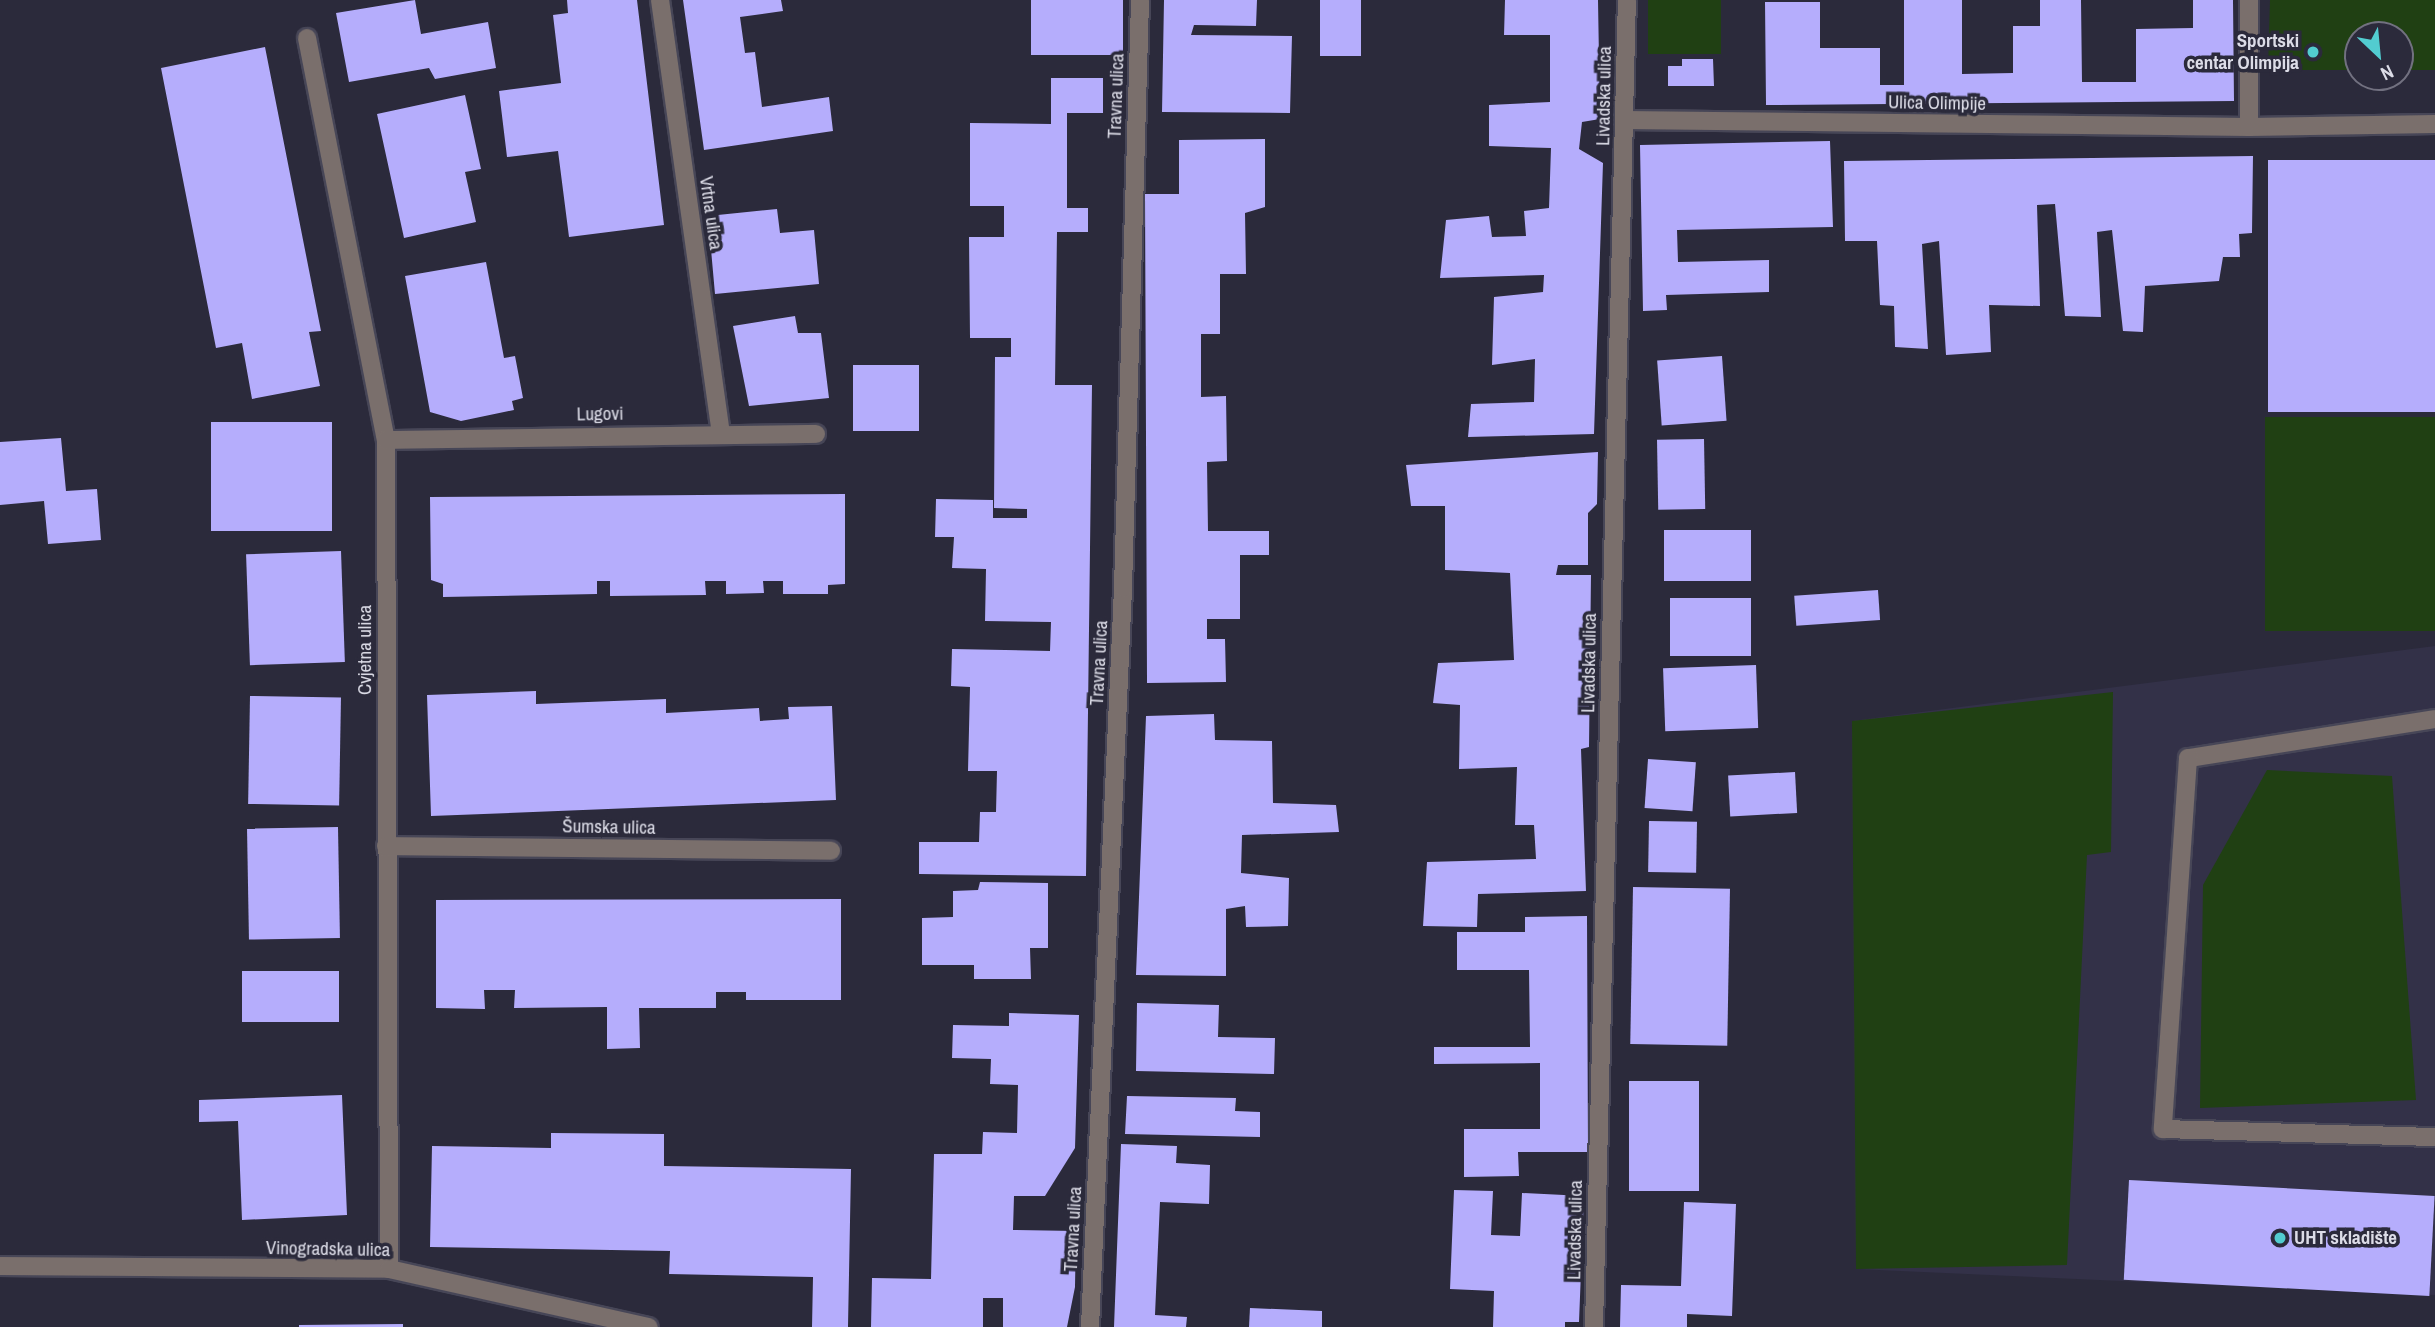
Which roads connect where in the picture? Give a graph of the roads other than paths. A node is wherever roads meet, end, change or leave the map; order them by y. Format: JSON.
{"nodes":[{"id":1,"x":660,"y":0,"type":"edge"},
{"id":2,"x":1139,"y":0,"type":"edge"},
{"id":3,"x":1627,"y":0,"type":"edge"},
{"id":4,"x":2249,"y":0,"type":"edge"},
{"id":5,"x":307,"y":38,"type":"dead end"},
{"id":6,"x":1624,"y":120,"type":"junction"},
{"id":7,"x":2435,"y":124,"type":"edge"},
{"id":8,"x":2249,"y":127,"type":"junction"},
{"id":9,"x":721,"y":432,"type":"junction"},
{"id":10,"x":816,"y":434,"type":"dead end"},
{"id":11,"x":386,"y":440,"type":"junction"},
{"id":12,"x":2435,"y":719,"type":"edge"},
{"id":13,"x":386,"y":846,"type":"junction"},
{"id":14,"x":831,"y":850,"type":"dead end"},
{"id":15,"x":2435,"y":1137,"type":"edge"},
{"id":16,"x":0,"y":1266,"type":"edge"},
{"id":17,"x":389,"y":1269,"type":"junction"},
{"id":18,"x":649,"y":1327,"type":"edge"},
{"id":19,"x":1090,"y":1327,"type":"edge"},
{"id":20,"x":1594,"y":1327,"type":"edge"}],
"edges":[{"from":1,"to":9,"type":"street","name":"Vrtna ulica"},
{"from":2,"to":19,"type":"street","name":"Travna ulica"},
{"from":3,"to":6,"type":"street","name":"Livadska ulica"},
{"from":4,"to":8,"type":"street"},
{"from":5,"to":11,"type":"street","name":"Cvjetna ulica"},
{"from":6,"to":8,"type":"street","name":"Ulica Olimpije"},
{"from":6,"to":20,"type":"street","name":"Livadska ulica"},
{"from":7,"to":8,"type":"street","name":"Ulica Olimpije"},
{"from":9,"to":10,"type":"street","name":"Lugovi"},
{"from":9,"to":11,"type":"street","name":"Lugovi"},
{"from":11,"to":13,"type":"street","name":"Cvjetna ulica"},
{"from":12,"to":15,"type":"street"},
{"from":13,"to":14,"type":"street","name":"Šumska ulica"},
{"from":13,"to":17,"type":"street","name":"Cvjetna ulica"},
{"from":16,"to":17,"type":"street","name":"Vinogradska ulica"},
{"from":17,"to":18,"type":"street","name":"Vinogradska ulica"}]}
